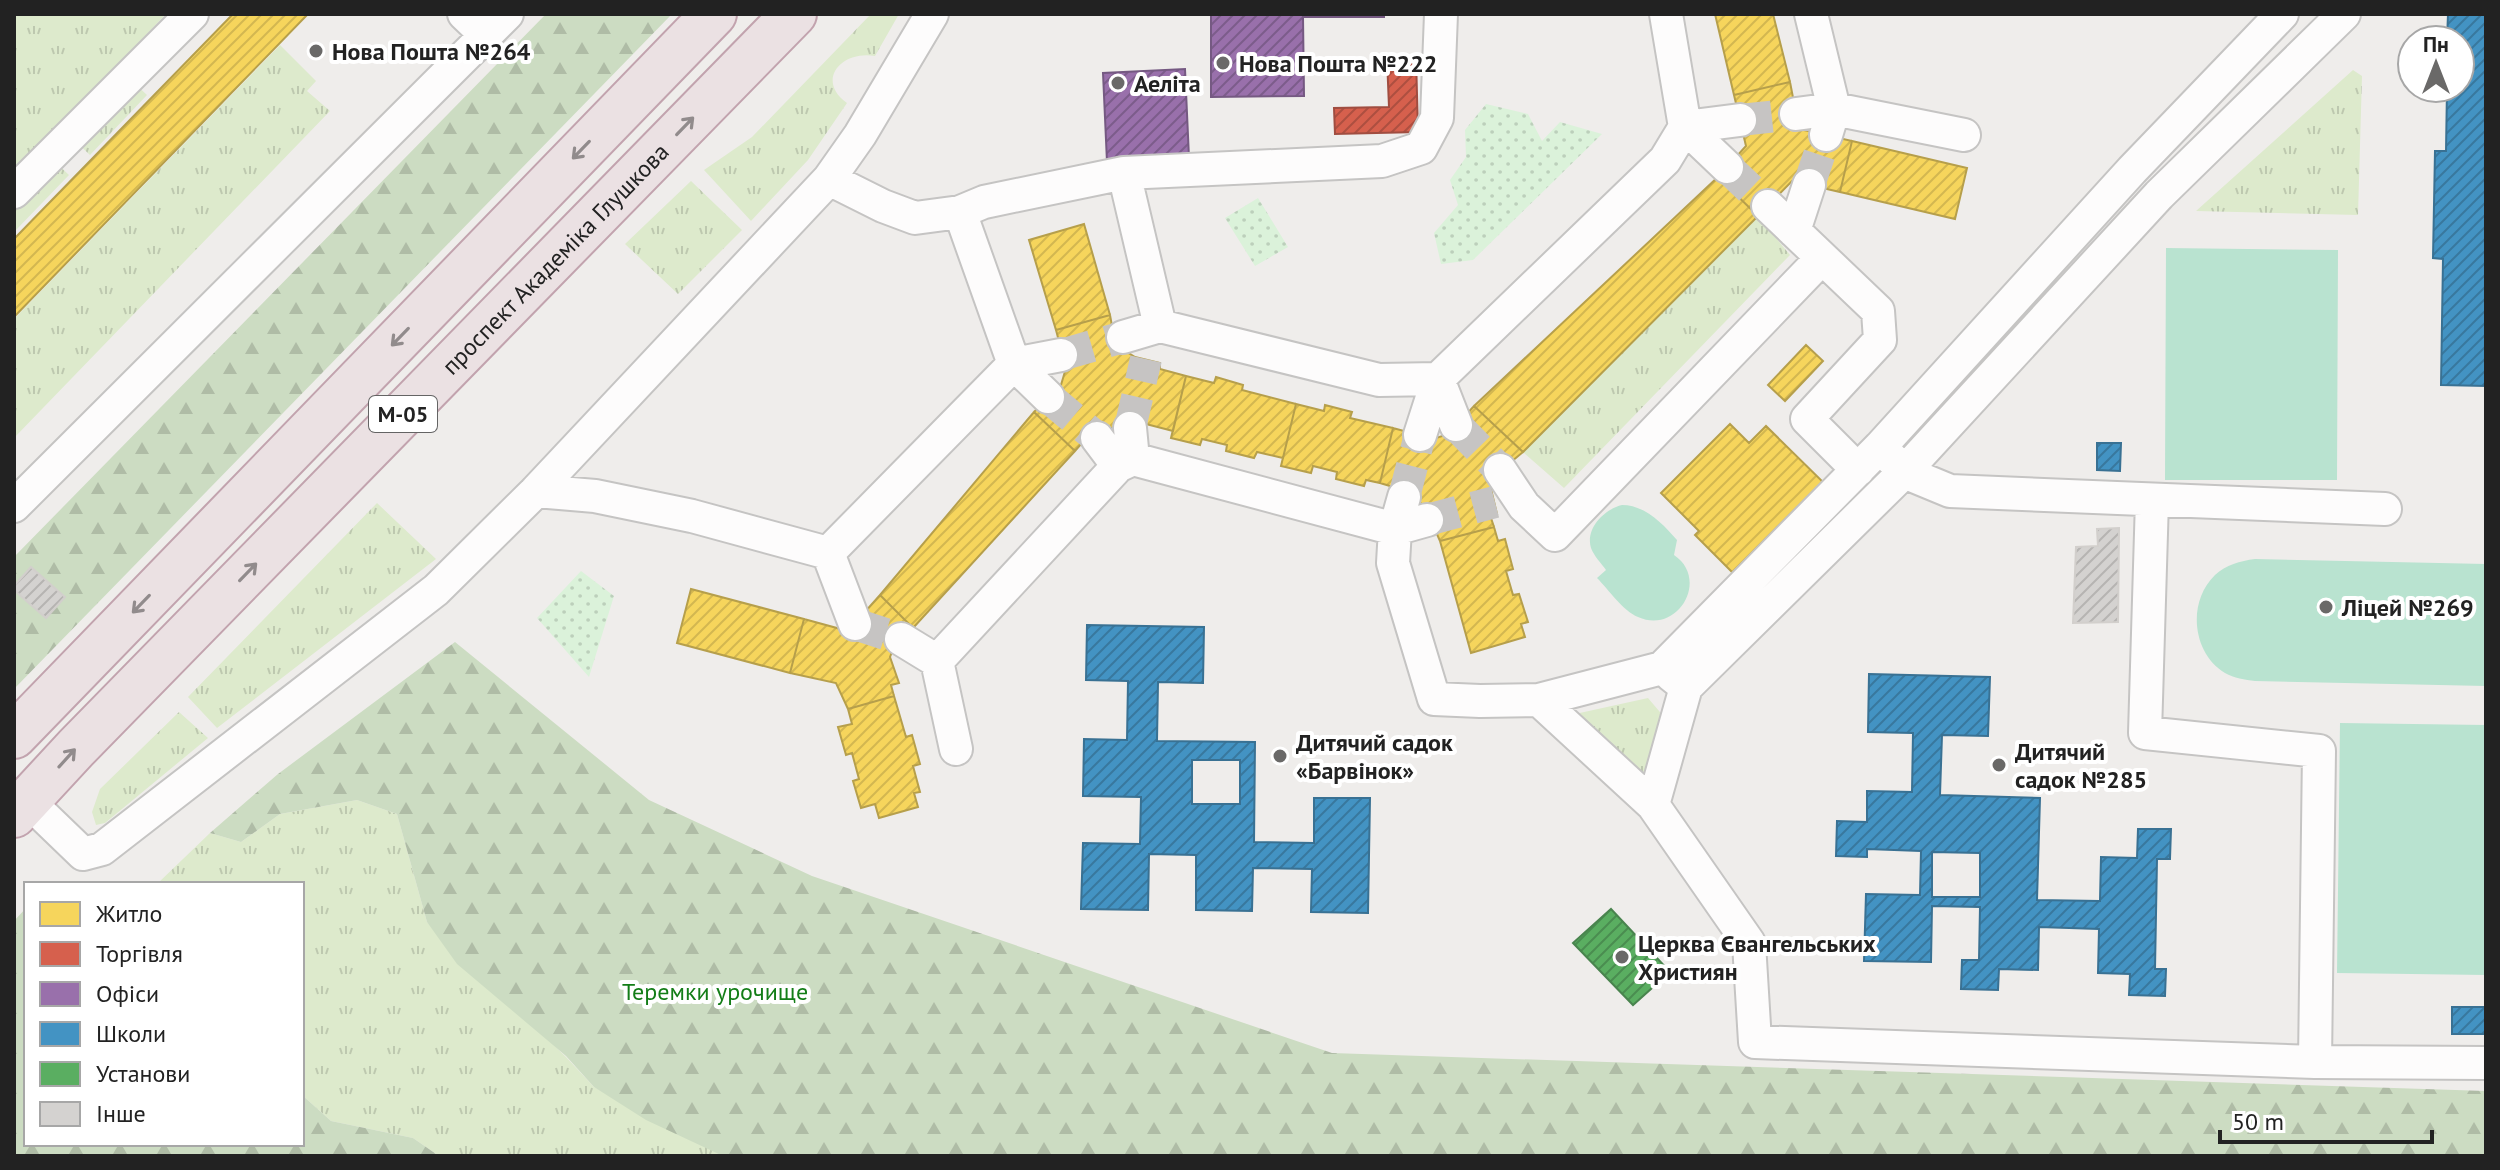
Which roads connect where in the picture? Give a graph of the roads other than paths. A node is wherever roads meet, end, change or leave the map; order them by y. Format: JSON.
{"nodes":[{"id":1,"x":192,"y":14,"type":"edge"},
{"id":2,"x":714,"y":14,"type":"edge"},
{"id":3,"x":794,"y":14,"type":"edge"},
{"id":4,"x":932,"y":14,"type":"edge"},
{"id":5,"x":1441,"y":14,"type":"edge"},
{"id":6,"x":1666,"y":14,"type":"edge"},
{"id":7,"x":1811,"y":14,"type":"edge"},
{"id":8,"x":2282,"y":14,"type":"edge"},
{"id":9,"x":2344,"y":14,"type":"edge"},
{"id":10,"x":486,"y":21,"type":"edge"},
{"id":11,"x":1796,"y":114,"type":"tunnel mouth"},
{"id":12,"x":1740,"y":120,"type":"tunnel mouth"},
{"id":13,"x":1830,"y":122,"type":"junction"},
{"id":14,"x":1685,"y":127,"type":"junction"},
{"id":15,"x":1964,"y":135,"type":"dead end"},
{"id":16,"x":1727,"y":167,"type":"tunnel mouth"},
{"id":17,"x":1124,"y":173,"type":"junction"},
{"id":18,"x":829,"y":179,"type":"junction"},
{"id":19,"x":1809,"y":185,"type":"tunnel mouth"},
{"id":20,"x":14,"y":192,"type":"edge"},
{"id":21,"x":1768,"y":206,"type":"tunnel mouth"},
{"id":22,"x":960,"y":212,"type":"junction"},
{"id":23,"x":1794,"y":231,"type":"junction"},
{"id":24,"x":1822,"y":258,"type":"junction"},
{"id":25,"x":1160,"y":326,"type":"junction"},
{"id":26,"x":1123,"y":337,"type":"tunnel mouth"},
{"id":27,"x":1061,"y":355,"type":"tunnel mouth"},
{"id":28,"x":1146,"y":359,"type":"tunnel mouth"},
{"id":29,"x":1014,"y":364,"type":"junction"},
{"id":30,"x":1438,"y":379,"type":"junction"},
{"id":31,"x":1048,"y":397,"type":"tunnel mouth"},
{"id":32,"x":1456,"y":425,"type":"tunnel mouth"},
{"id":33,"x":1420,"y":435,"type":"tunnel mouth"},
{"id":34,"x":1097,"y":438,"type":"tunnel mouth"},
{"id":35,"x":1880,"y":447,"type":"junction"},
{"id":36,"x":1127,"y":451,"type":"junction"},
{"id":37,"x":1500,"y":470,"type":"tunnel mouth"},
{"id":38,"x":1858,"y":470,"type":"junction"},
{"id":39,"x":1904,"y":472,"type":"junction"},
{"id":40,"x":536,"y":491,"type":"junction"},
{"id":41,"x":1404,"y":497,"type":"tunnel mouth"},
{"id":42,"x":2152,"y":500,"type":"junction"},
{"id":43,"x":14,"y":506,"type":"edge"},
{"id":44,"x":2385,"y":509,"type":"dead end"},
{"id":45,"x":1427,"y":520,"type":"tunnel mouth"},
{"id":46,"x":1395,"y":529,"type":"junction"},
{"id":47,"x":828,"y":553,"type":"junction"},
{"id":48,"x":855,"y":624,"type":"dead end"},
{"id":49,"x":901,"y":639,"type":"tunnel mouth"},
{"id":50,"x":937,"y":661,"type":"junction"},
{"id":51,"x":1674,"y":678,"type":"junction"},
{"id":52,"x":1539,"y":700,"type":"junction"},
{"id":53,"x":14,"y":736,"type":"edge"},
{"id":54,"x":956,"y":749,"type":"dead end"},
{"id":55,"x":1653,"y":805,"type":"junction"},
{"id":56,"x":21,"y":808,"type":"edge"},
{"id":57,"x":2315,"y":1062,"type":"junction"},
{"id":58,"x":2486,"y":1063,"type":"edge"}],
"edges":[{"from":1,"to":20,"type":"street"},
{"from":2,"to":53,"type":"highway","number":"М-05","one_way":true},
{"from":56,"to":3,"type":"highway","name":"проспект Академіка Глушкова","number":"М-05","one_way":true},
{"from":4,"to":18,"type":"street"},
{"from":5,"to":17,"type":"street"},
{"from":6,"to":14,"type":"street"},
{"from":7,"to":13,"type":"street"},
{"from":8,"to":35,"type":"street"},
{"from":9,"to":39,"type":"street"},
{"from":10,"to":43,"type":"street"},
{"from":11,"to":13,"type":"street"},
{"from":12,"to":14,"type":"street"},
{"from":13,"to":15,"type":"street"},
{"from":14,"to":16,"type":"street"},
{"from":14,"to":30,"type":"street"},
{"from":17,"to":22,"type":"street"},
{"from":17,"to":25,"type":"street"},
{"from":18,"to":22,"type":"street"},
{"from":18,"to":40,"type":"street"},
{"from":19,"to":23,"type":"street"},
{"from":21,"to":23,"type":"street"},
{"from":22,"to":29,"type":"street"},
{"from":23,"to":24,"type":"street"},
{"from":24,"to":37,"type":"street"},
{"from":24,"to":38,"type":"street"},
{"from":25,"to":26,"type":"street"},
{"from":25,"to":28,"type":"street"},
{"from":25,"to":30,"type":"street"},
{"from":27,"to":29,"type":"street"},
{"from":29,"to":31,"type":"street"},
{"from":29,"to":47,"type":"street"},
{"from":30,"to":32,"type":"street"},
{"from":30,"to":33,"type":"street"},
{"from":34,"to":36,"type":"street"},
{"from":35,"to":38,"type":"street"},
{"from":35,"to":39,"type":"street"},
{"from":36,"to":46,"type":"street"},
{"from":36,"to":50,"type":"street"},
{"from":38,"to":51,"type":"street"},
{"from":39,"to":42,"type":"street"},
{"from":39,"to":51,"type":"street"},
{"from":40,"to":47,"type":"street"},
{"from":40,"to":56,"type":"street"},
{"from":41,"to":46,"type":"street"},
{"from":42,"to":44,"type":"street"},
{"from":42,"to":57,"type":"street"},
{"from":45,"to":46,"type":"street"},
{"from":46,"to":52,"type":"street"},
{"from":47,"to":48,"type":"street"},
{"from":49,"to":50,"type":"street"},
{"from":50,"to":54,"type":"street"},
{"from":51,"to":52,"type":"street"},
{"from":51,"to":55,"type":"street"},
{"from":52,"to":55,"type":"street"},
{"from":55,"to":57,"type":"street"},
{"from":57,"to":58,"type":"street"}]}
